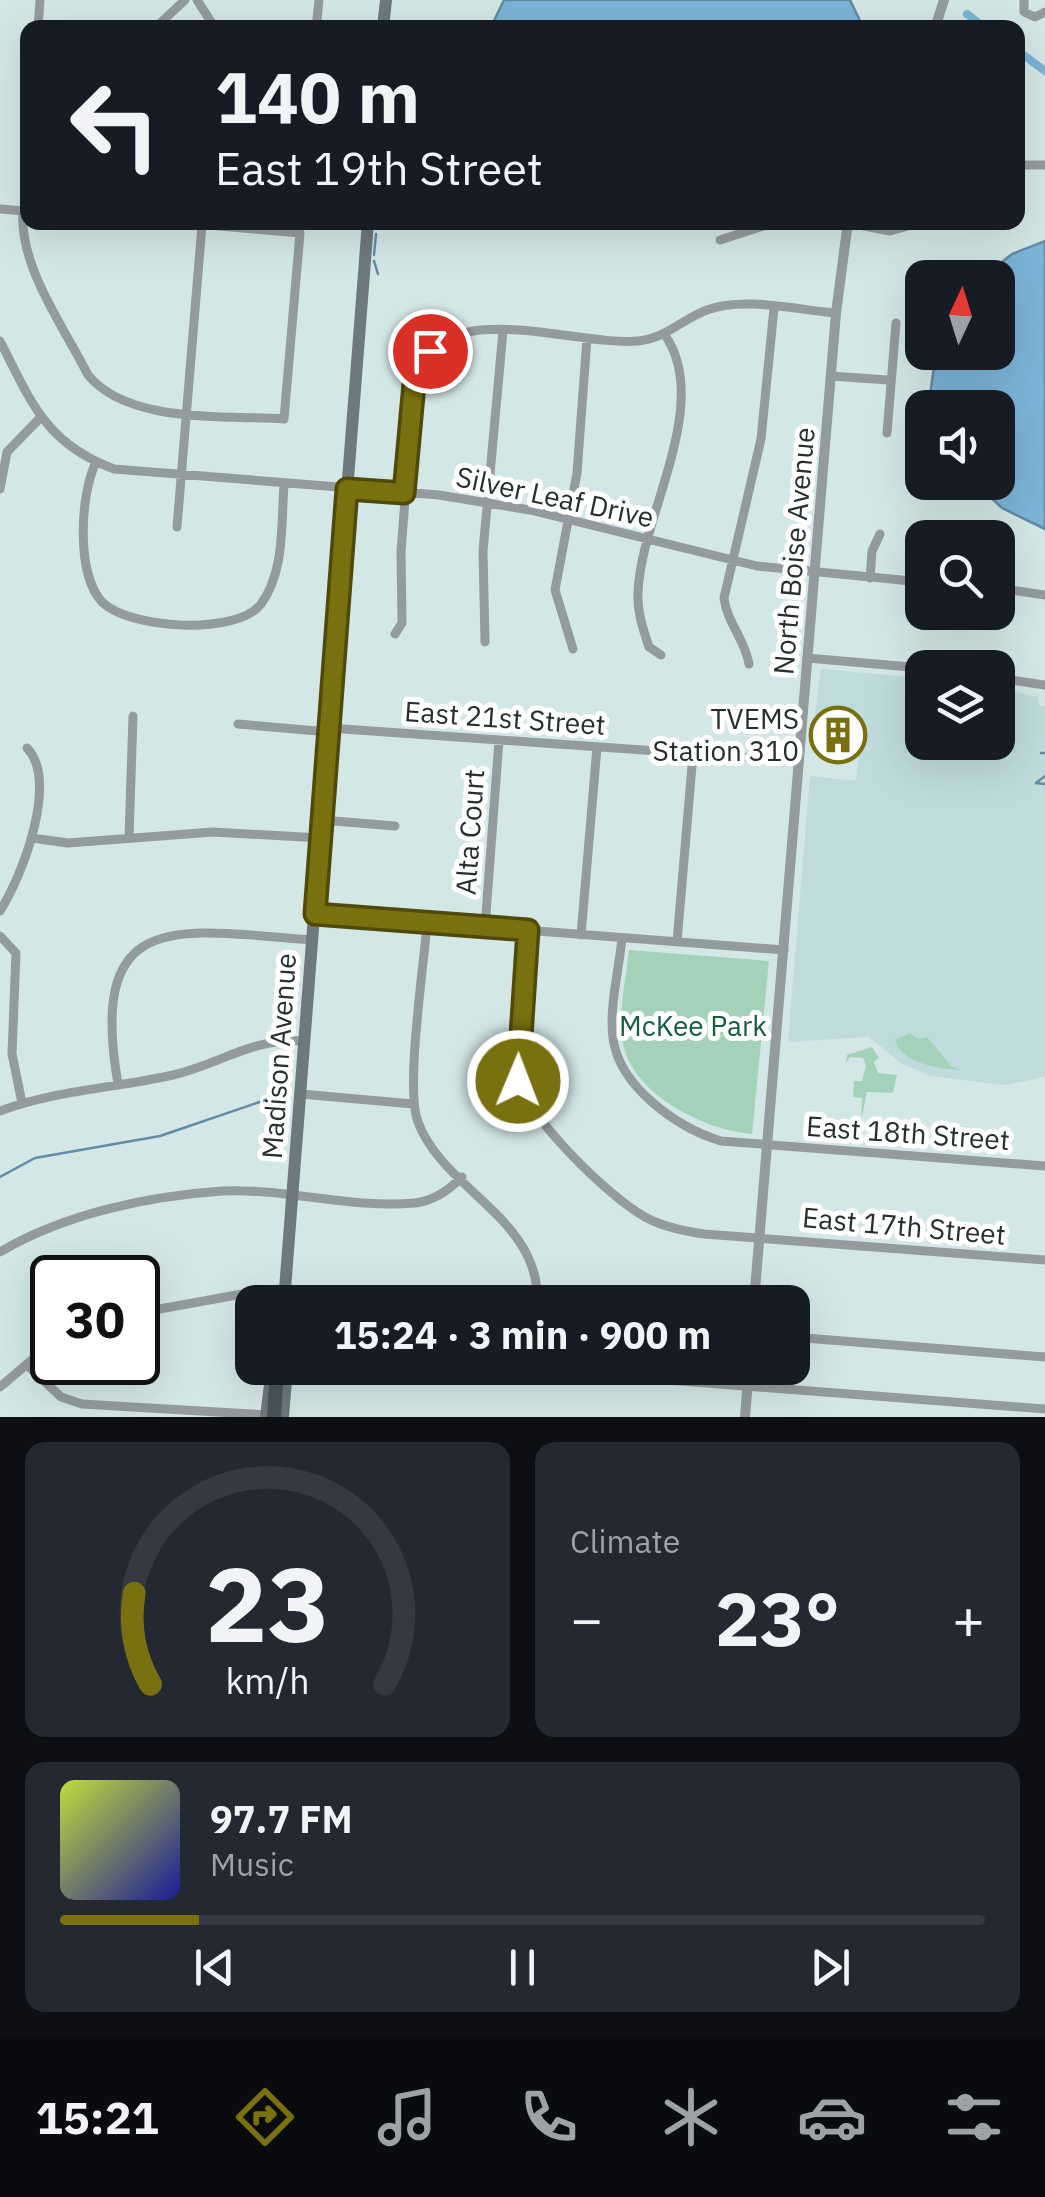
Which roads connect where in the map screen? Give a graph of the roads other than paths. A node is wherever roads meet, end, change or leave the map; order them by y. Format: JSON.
{"nodes":[{"id":1,"x":184,"y":0,"type":"edge"},
{"id":2,"x":1024,"y":0,"type":"edge"},
{"id":3,"x":1045,"y":12,"type":"edge"},
{"id":4,"x":163,"y":20,"type":"edge"},
{"id":5,"x":24,"y":230,"type":"edge"},
{"id":6,"x":202,"y":230,"type":"edge"},
{"id":7,"x":267,"y":230,"type":"edge"},
{"id":8,"x":367,"y":230,"type":"edge"},
{"id":9,"x":751,"y":230,"type":"edge"},
{"id":10,"x":846,"y":230,"type":"edge"},
{"id":11,"x":720,"y":240,"type":"dead end"},
{"id":12,"x":774,"y":308,"type":"junction"},
{"id":13,"x":836,"y":313,"type":"junction"},
{"id":14,"x":896,"y":323,"type":"dead end"},
{"id":15,"x":504,"y":331,"type":"junction"},
{"id":16,"x":665,"y":335,"type":"junction"},
{"id":17,"x":587,"y":338,"type":"junction"},
{"id":18,"x":0,"y":341,"type":"edge"},
{"id":19,"x":831,"y":376,"type":"junction"},
{"id":20,"x":888,"y":380,"type":"junction"},
{"id":21,"x":188,"y":412,"type":"junction"},
{"id":22,"x":40,"y":418,"type":"junction"},
{"id":23,"x":887,"y":433,"type":"dead end"},
{"id":24,"x":2,"y":460,"type":"edge"},
{"id":25,"x":96,"y":462,"type":"junction"},
{"id":26,"x":182,"y":476,"type":"junction"},
{"id":27,"x":284,"y":485,"type":"junction"},
{"id":28,"x":0,"y":489,"type":"edge"},
{"id":29,"x":347,"y":489,"type":"junction"},
{"id":30,"x":404,"y":493,"type":"junction"},
{"id":31,"x":489,"y":503,"type":"junction"},
{"id":32,"x":568,"y":521,"type":"junction"},
{"id":33,"x":178,"y":527,"type":"dead end"},
{"id":34,"x":880,"y":534,"type":"dead end"},
{"id":35,"x":648,"y":540,"type":"junction"},
{"id":36,"x":730,"y":561,"type":"junction"},
{"id":37,"x":814,"y":572,"type":"junction"},
{"id":38,"x":870,"y":578,"type":"junction"},
{"id":39,"x":905,"y":581,"type":"edge"},
{"id":40,"x":1015,"y":591,"type":"edge"},
{"id":41,"x":1045,"y":595,"type":"edge"},
{"id":42,"x":254,"y":612,"type":"junction"},
{"id":43,"x":264,"y":621,"type":"dead end"},
{"id":44,"x":396,"y":634,"type":"dead end"},
{"id":45,"x":486,"y":642,"type":"dead end"},
{"id":46,"x":573,"y":649,"type":"dead end"},
{"id":47,"x":661,"y":654,"type":"dead end"},
{"id":48,"x":807,"y":658,"type":"junction"},
{"id":49,"x":749,"y":664,"type":"dead end"},
{"id":50,"x":905,"y":667,"type":"edge"},
{"id":51,"x":1015,"y":681,"type":"edge"},
{"id":52,"x":1045,"y":686,"type":"edge"},
{"id":53,"x":133,"y":716,"type":"dead end"},
{"id":54,"x":238,"y":724,"type":"dead end"},
{"id":55,"x":329,"y":730,"type":"junction"},
{"id":56,"x":499,"y":740,"type":"junction"},
{"id":57,"x":597,"y":747,"type":"junction"},
{"id":58,"x":28,"y":748,"type":"dead end"},
{"id":59,"x":694,"y":754,"type":"junction"},
{"id":60,"x":798,"y":761,"type":"junction"},
{"id":61,"x":322,"y":820,"type":"junction"},
{"id":62,"x":395,"y":826,"type":"dead end"},
{"id":63,"x":32,"y":838,"type":"junction"},
{"id":64,"x":129,"y":838,"type":"junction"},
{"id":65,"x":321,"y":838,"type":"junction"},
{"id":66,"x":0,"y":911,"type":"edge"},
{"id":67,"x":315,"y":914,"type":"junction"},
{"id":68,"x":428,"y":923,"type":"junction"},
{"id":69,"x":485,"y":927,"type":"junction"},
{"id":70,"x":528,"y":930,"type":"junction"},
{"id":71,"x":581,"y":934,"type":"junction"},
{"id":72,"x":0,"y":936,"type":"edge"},
{"id":73,"x":622,"y":938,"type":"junction"},
{"id":74,"x":313,"y":940,"type":"junction"},
{"id":75,"x":677,"y":942,"type":"junction"},
{"id":76,"x":784,"y":950,"type":"junction"},
{"id":77,"x":305,"y":1040,"type":"junction"},
{"id":78,"x":118,"y":1084,"type":"junction"},
{"id":79,"x":301,"y":1094,"type":"junction"},
{"id":80,"x":22,"y":1103,"type":"junction"},
{"id":81,"x":413,"y":1104,"type":"junction"},
{"id":82,"x":0,"y":1111,"type":"edge"},
{"id":83,"x":768,"y":1145,"type":"junction"},
{"id":84,"x":1045,"y":1166,"type":"edge"},
{"id":85,"x":462,"y":1178,"type":"junction"},
{"id":86,"x":294,"y":1194,"type":"junction"},
{"id":87,"x":629,"y":1208,"type":"junction"},
{"id":88,"x":621,"y":1218,"type":"dead end"},
{"id":89,"x":760,"y":1237,"type":"junction"},
{"id":90,"x":0,"y":1252,"type":"edge"},
{"id":91,"x":1045,"y":1260,"type":"edge"},
{"id":92,"x":287,"y":1285,"type":"edge"},
{"id":93,"x":536,"y":1285,"type":"edge"},
{"id":94,"x":756,"y":1285,"type":"edge"},
{"id":95,"x":235,"y":1295,"type":"edge"},
{"id":96,"x":160,"y":1309,"type":"edge"},
{"id":97,"x":810,"y":1338,"type":"edge"},
{"id":98,"x":1045,"y":1358,"type":"edge"},
{"id":99,"x":30,"y":1362,"type":"edge"},
{"id":100,"x":27,"y":1365,"type":"junction"},
{"id":101,"x":275,"y":1385,"type":"edge"},
{"id":102,"x":283,"y":1385,"type":"edge"},
{"id":103,"x":748,"y":1385,"type":"edge"},
{"id":104,"x":760,"y":1385,"type":"edge"},
{"id":105,"x":0,"y":1387,"type":"edge"},
{"id":106,"x":1045,"y":1409,"type":"edge"},
{"id":107,"x":277,"y":1415,"type":"edge"},
{"id":108,"x":745,"y":1417,"type":"edge"}],
"edges":[{"from":1,"to":4,"type":"street"},
{"from":2,"to":3,"type":"street"},
{"from":5,"to":21,"type":"street"},
{"from":6,"to":21,"type":"street"},
{"from":7,"to":21,"type":"street"},
{"from":8,"to":29,"type":"main road","name":"Madison Avenue"},
{"from":9,"to":11,"type":"street"},
{"from":10,"to":13,"type":"street","name":"North Boise Avenue"},
{"from":12,"to":13,"type":"street"},
{"from":12,"to":16,"type":"street"},
{"from":12,"to":36,"type":"street"},
{"from":13,"to":19,"type":"street","name":"North Boise Avenue"},
{"from":14,"to":20,"type":"street"},
{"from":15,"to":17,"type":"street"},
{"from":15,"to":30,"type":"street"},
{"from":15,"to":31,"type":"street"},
{"from":16,"to":17,"type":"street"},
{"from":16,"to":35,"type":"street"},
{"from":17,"to":32,"type":"street"},
{"from":18,"to":22,"type":"street","name":"Silver Leaf Drive"},
{"from":19,"to":20,"type":"street"},
{"from":19,"to":37,"type":"street","name":"North Boise Avenue"},
{"from":20,"to":23,"type":"street"},
{"from":21,"to":26,"type":"street"},
{"from":22,"to":24,"type":"street"},
{"from":22,"to":25,"type":"street","name":"Silver Leaf Drive"},
{"from":24,"to":28,"type":"street"},
{"from":25,"to":26,"type":"street","name":"Silver Leaf Drive"},
{"from":25,"to":42,"type":"street"},
{"from":26,"to":27,"type":"street","name":"Silver Leaf Drive"},
{"from":26,"to":33,"type":"street"},
{"from":27,"to":29,"type":"street","name":"Silver Leaf Drive"},
{"from":27,"to":42,"type":"street"},
{"from":29,"to":30,"type":"street","name":"Silver Leaf Drive"},
{"from":29,"to":55,"type":"main road","name":"Madison Avenue"},
{"from":30,"to":31,"type":"street","name":"Silver Leaf Drive"},
{"from":30,"to":44,"type":"street"},
{"from":31,"to":32,"type":"street","name":"Silver Leaf Drive"},
{"from":31,"to":45,"type":"street"},
{"from":32,"to":35,"type":"street","name":"Silver Leaf Drive"},
{"from":32,"to":46,"type":"street"},
{"from":34,"to":38,"type":"street"},
{"from":35,"to":36,"type":"street","name":"Silver Leaf Drive"},
{"from":35,"to":47,"type":"street"},
{"from":36,"to":37,"type":"street","name":"Silver Leaf Drive"},
{"from":36,"to":49,"type":"street"},
{"from":37,"to":38,"type":"street","name":"Silver Leaf Drive"},
{"from":37,"to":48,"type":"street","name":"North Boise Avenue"},
{"from":38,"to":39,"type":"street","name":"Silver Leaf Drive"},
{"from":40,"to":41,"type":"street"},
{"from":42,"to":43,"type":"street"},
{"from":48,"to":50,"type":"street"},
{"from":48,"to":60,"type":"street","name":"North Boise Avenue"},
{"from":51,"to":52,"type":"street"},
{"from":53,"to":64,"type":"street"},
{"from":54,"to":55,"type":"street","name":"East 21st Street"},
{"from":55,"to":56,"type":"street","name":"East 21st Street"},
{"from":55,"to":61,"type":"main road","name":"Madison Avenue"},
{"from":56,"to":57,"type":"street","name":"East 21st Street"},
{"from":56,"to":69,"type":"street","name":"Alta Court"},
{"from":57,"to":59,"type":"street","name":"East 21st Street"},
{"from":57,"to":71,"type":"street"},
{"from":58,"to":63,"type":"street"},
{"from":59,"to":60,"type":"street","name":"East 21st Street"},
{"from":59,"to":75,"type":"street"},
{"from":60,"to":76,"type":"street","name":"North Boise Avenue"},
{"from":61,"to":62,"type":"street"},
{"from":61,"to":65,"type":"main road","name":"Madison Avenue"},
{"from":63,"to":64,"type":"street"},
{"from":63,"to":66,"type":"street"},
{"from":64,"to":65,"type":"street"},
{"from":65,"to":67,"type":"main road","name":"Madison Avenue"},
{"from":67,"to":68,"type":"street"},
{"from":67,"to":74,"type":"main road","name":"Madison Avenue"},
{"from":68,"to":69,"type":"street"},
{"from":68,"to":81,"type":"street"},
{"from":69,"to":70,"type":"street"},
{"from":70,"to":71,"type":"street"},
{"from":70,"to":87,"type":"street"},
{"from":71,"to":73,"type":"street"},
{"from":72,"to":80,"type":"street"},
{"from":73,"to":75,"type":"street"},
{"from":73,"to":83,"type":"street","name":"East 18th Street"},
{"from":74,"to":77,"type":"main road","name":"Madison Avenue"},
{"from":74,"to":78,"type":"street"},
{"from":75,"to":76,"type":"street"},
{"from":76,"to":83,"type":"street","name":"North Boise Avenue"},
{"from":77,"to":78,"type":"street"},
{"from":77,"to":79,"type":"main road","name":"Madison Avenue"},
{"from":78,"to":80,"type":"street"},
{"from":79,"to":81,"type":"street"},
{"from":79,"to":86,"type":"main road","name":"Madison Avenue"},
{"from":80,"to":82,"type":"street"},
{"from":81,"to":85,"type":"street"},
{"from":83,"to":84,"type":"street","name":"East 18th Street"},
{"from":83,"to":89,"type":"street","name":"North Boise Avenue"},
{"from":85,"to":86,"type":"street"},
{"from":85,"to":93,"type":"street"},
{"from":86,"to":90,"type":"street"},
{"from":86,"to":92,"type":"main road","name":"Madison Avenue"},
{"from":87,"to":88,"type":"street"},
{"from":87,"to":89,"type":"street","name":"East 17th Street"},
{"from":89,"to":91,"type":"street","name":"East 17th Street"},
{"from":89,"to":94,"type":"street","name":"North Boise Avenue"},
{"from":95,"to":96,"type":"street"},
{"from":97,"to":98,"type":"street"},
{"from":99,"to":100,"type":"street"},
{"from":100,"to":105,"type":"street"},
{"from":100,"to":107,"type":"street"},
{"from":101,"to":107,"type":"highway"},
{"from":102,"to":107,"type":"main road"},
{"from":103,"to":108,"type":"street"},
{"from":104,"to":106,"type":"street"}]}
